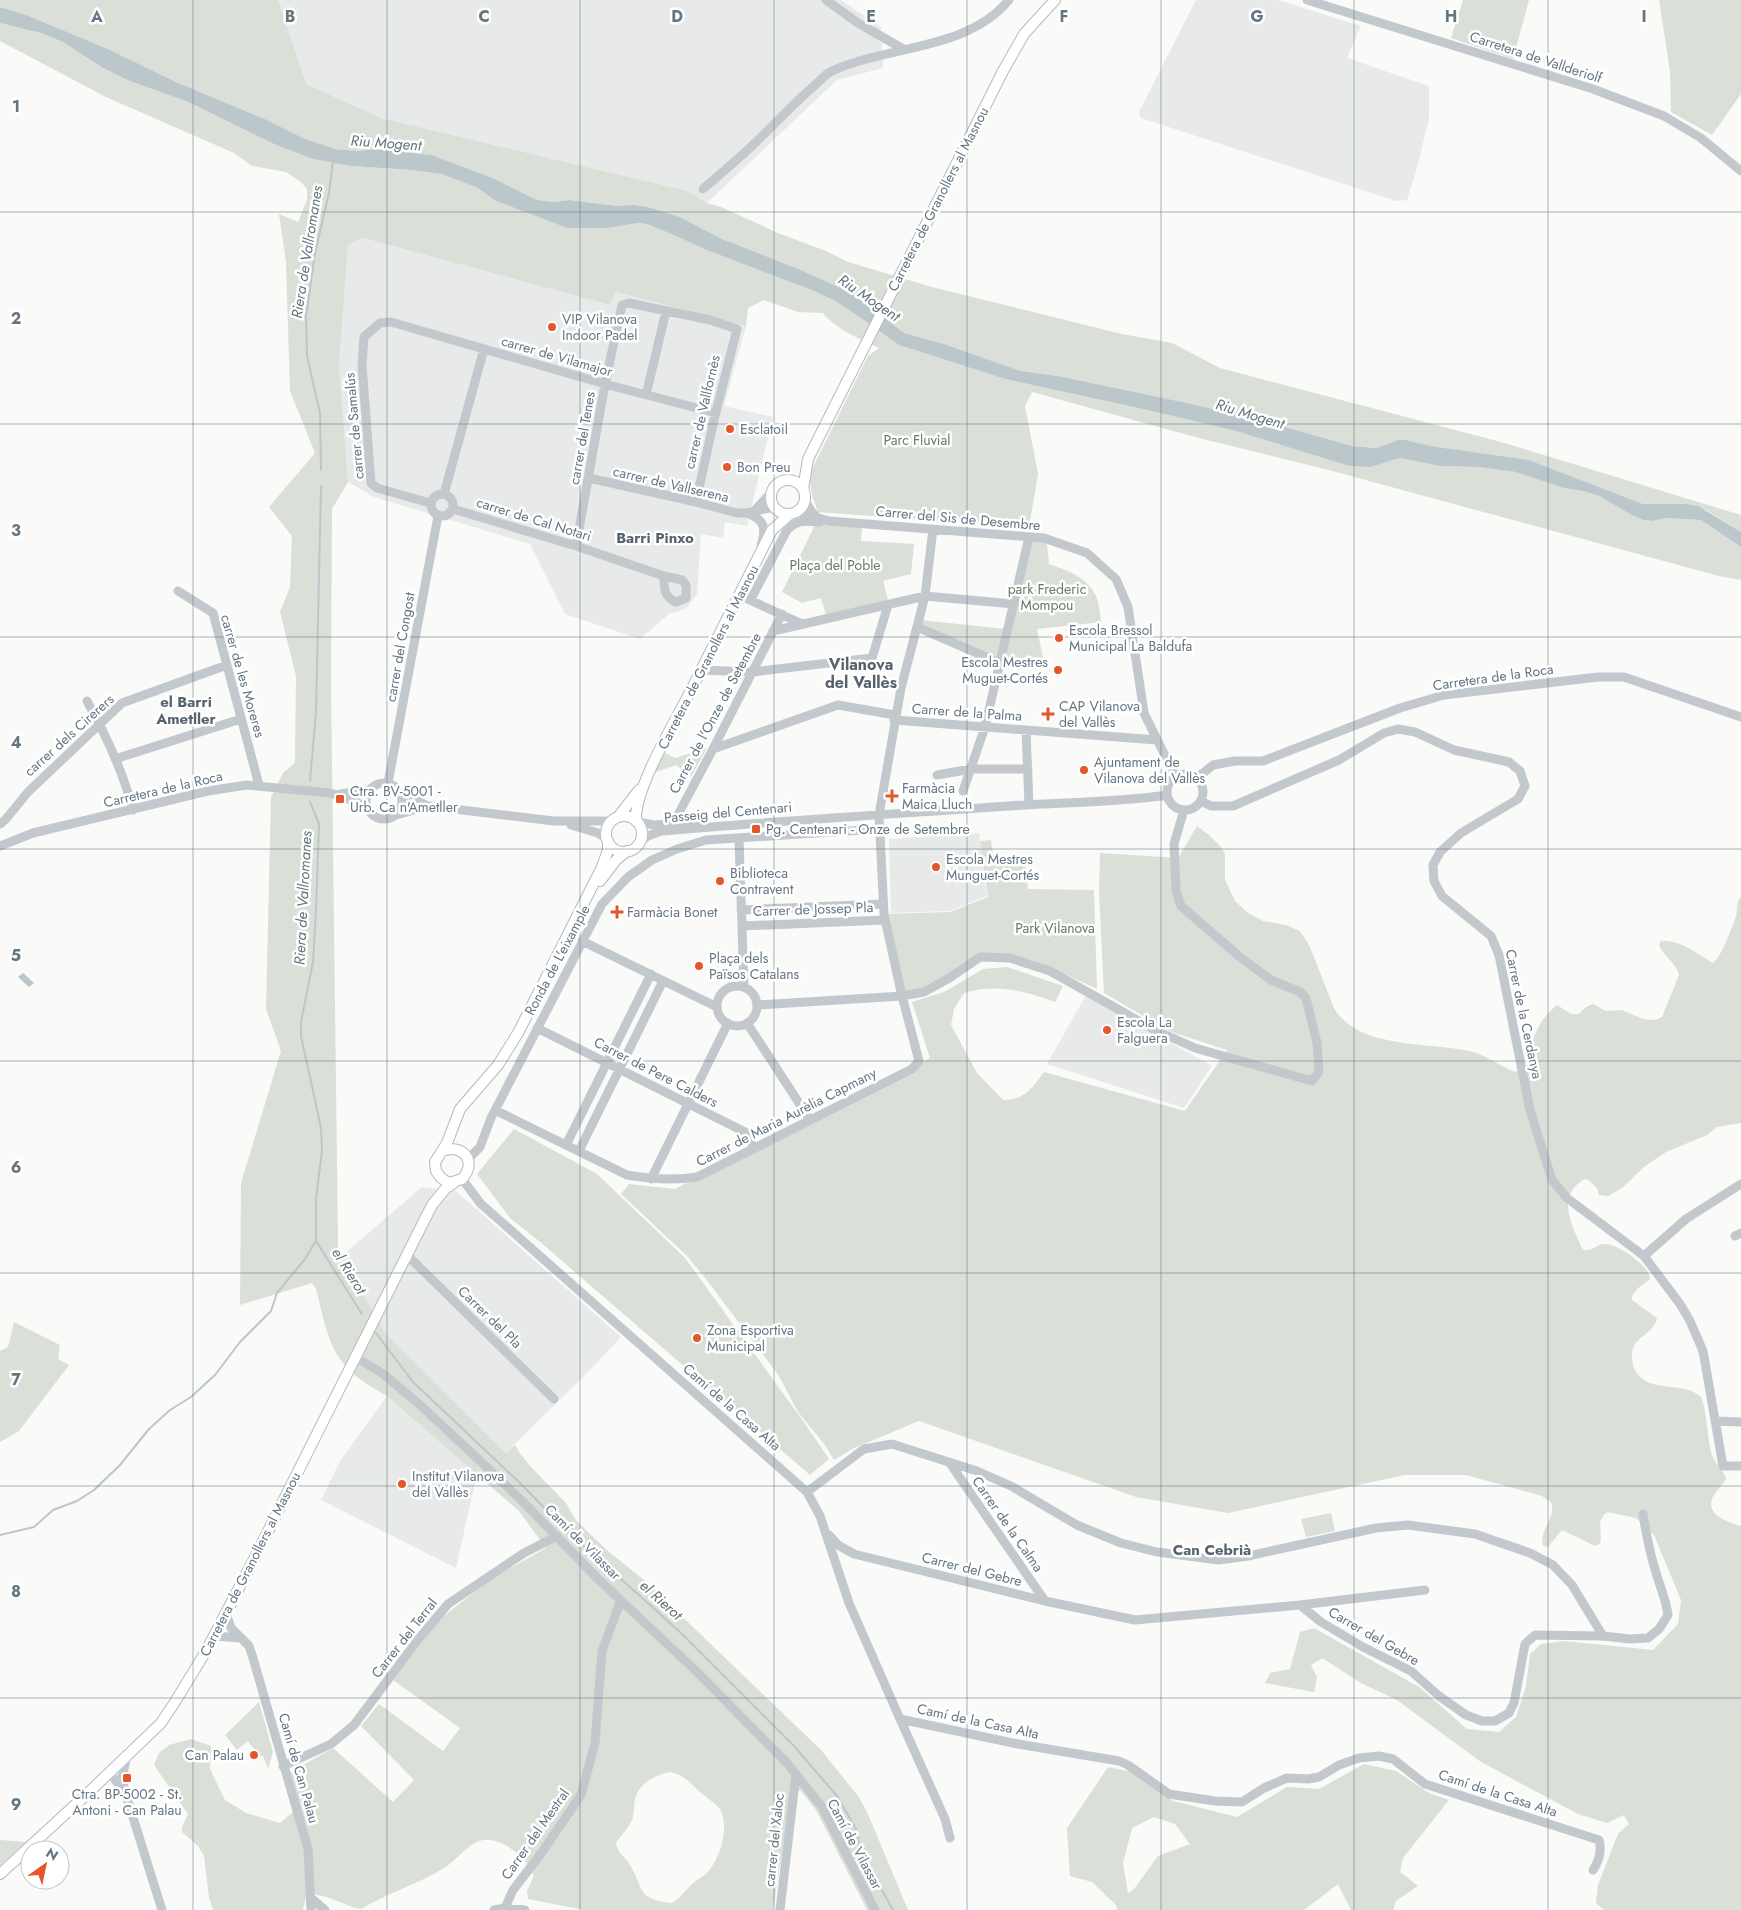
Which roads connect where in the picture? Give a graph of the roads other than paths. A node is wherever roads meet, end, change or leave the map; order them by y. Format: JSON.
{"nodes":[{"id":1,"x":826,"y":0,"type":"edge"},
{"id":2,"x":1009,"y":0,"type":"edge"},
{"id":3,"x":1055,"y":0,"type":"edge"},
{"id":4,"x":1307,"y":0,"type":"edge"},
{"id":5,"x":905,"y":50,"type":"junction"},
{"id":6,"x":1741,"y":171,"type":"edge"},
{"id":7,"x":703,"y":189,"type":"dead end"},
{"id":8,"x":666,"y":311,"type":"junction"},
{"id":9,"x":391,"y":322,"type":"joint"},
{"id":10,"x":484,"y":349,"type":"junction"},
{"id":11,"x":605,"y":384,"type":"junction"},
{"id":12,"x":646,"y":395,"type":"junction"},
{"id":13,"x":716,"y":413,"type":"junction"},
{"id":14,"x":808,"y":460,"type":"junction"},
{"id":15,"x":589,"y":478,"type":"junction"},
{"id":16,"x":788,"y":480,"type":"junction"},
{"id":17,"x":803,"y":489,"type":"junction"},
{"id":18,"x":771,"y":493,"type":"junction"},
{"id":19,"x":444,"y":494,"type":"junction"},
{"id":20,"x":805,"y":500,"type":"junction"},
{"id":21,"x":696,"y":502,"type":"junction"},
{"id":22,"x":430,"y":503,"type":"junction"},
{"id":23,"x":774,"y":507,"type":"junction"},
{"id":24,"x":453,"y":508,"type":"junction"},
{"id":25,"x":751,"y":512,"type":"junction"},
{"id":26,"x":793,"y":513,"type":"junction"},
{"id":27,"x":438,"y":516,"type":"junction"},
{"id":28,"x":818,"y":517,"type":"junction"},
{"id":29,"x":829,"y":521,"type":"junction"},
{"id":30,"x":933,"y":529,"type":"junction"},
{"id":31,"x":772,"y":530,"type":"junction"},
{"id":32,"x":1029,"y":537,"type":"junction"},
{"id":33,"x":576,"y":546,"type":"junction"},
{"id":34,"x":759,"y":556,"type":"junction"},
{"id":35,"x":664,"y":576,"type":"dead end"},
{"id":36,"x":178,"y":591,"type":"dead end"},
{"id":37,"x":739,"y":595,"type":"junction"},
{"id":38,"x":925,"y":596,"type":"junction"},
{"id":39,"x":752,"y":599,"type":"junction"},
{"id":40,"x":1014,"y":604,"type":"junction"},
{"id":41,"x":888,"y":605,"type":"junction"},
{"id":42,"x":782,"y":614,"type":"junction"},
{"id":43,"x":802,"y":624,"type":"junction"},
{"id":44,"x":917,"y":627,"type":"junction"},
{"id":45,"x":773,"y":631,"type":"junction"},
{"id":46,"x":1000,"y":663,"type":"junction"},
{"id":47,"x":227,"y":665,"type":"junction"},
{"id":48,"x":701,"y":670,"type":"junction"},
{"id":49,"x":752,"y":672,"type":"junction"},
{"id":50,"x":87,"y":702,"type":"dead end"},
{"id":51,"x":895,"y":717,"type":"junction"},
{"id":52,"x":1741,"y":717,"type":"edge"},
{"id":53,"x":241,"y":719,"type":"junction"},
{"id":54,"x":100,"y":725,"type":"junction"},
{"id":55,"x":985,"y":727,"type":"junction"},
{"id":56,"x":1026,"y":730,"type":"junction"},
{"id":57,"x":1157,"y":740,"type":"junction"},
{"id":58,"x":713,"y":749,"type":"junction"},
{"id":59,"x":115,"y":759,"type":"junction"},
{"id":60,"x":971,"y":769,"type":"junction"},
{"id":61,"x":1028,"y":769,"type":"junction"},
{"id":62,"x":938,"y":775,"type":"dead end"},
{"id":63,"x":1175,"y":776,"type":"junction"},
{"id":64,"x":1197,"y":778,"type":"junction"},
{"id":65,"x":388,"y":782,"type":"junction"},
{"id":66,"x":644,"y":784,"type":"junction"},
{"id":67,"x":259,"y":785,"type":"junction"},
{"id":68,"x":369,"y":790,"type":"junction"},
{"id":69,"x":964,"y":791,"type":"dead end"},
{"id":70,"x":401,"y":793,"type":"junction"},
{"id":71,"x":335,"y":794,"type":"junction"},
{"id":72,"x":1167,"y":795,"type":"junction"},
{"id":73,"x":1201,"y":801,"type":"junction"},
{"id":74,"x":1030,"y":804,"type":"junction"},
{"id":75,"x":428,"y":806,"type":"junction"},
{"id":76,"x":368,"y":809,"type":"junction"},
{"id":77,"x":133,"y":810,"type":"junction"},
{"id":78,"x":1184,"y":810,"type":"junction"},
{"id":79,"x":396,"y":815,"type":"junction"},
{"id":80,"x":879,"y":815,"type":"junction"},
{"id":81,"x":821,"y":818,"type":"junction"},
{"id":82,"x":615,"y":819,"type":"junction"},
{"id":83,"x":554,"y":821,"type":"junction"},
{"id":84,"x":637,"y":822,"type":"junction"},
{"id":85,"x":0,"y":824,"type":"edge"},
{"id":86,"x":673,"y":824,"type":"junction"},
{"id":87,"x":880,"y":829,"type":"junction"},
{"id":88,"x":738,"y":838,"type":"junction"},
{"id":89,"x":608,"y":840,"type":"junction"},
{"id":90,"x":640,"y":842,"type":"junction"},
{"id":91,"x":0,"y":846,"type":"edge"},
{"id":92,"x":627,"y":852,"type":"junction"},
{"id":93,"x":586,"y":900,"type":"junction"},
{"id":94,"x":883,"y":904,"type":"junction"},
{"id":95,"x":741,"y":910,"type":"junction"},
{"id":96,"x":885,"y":920,"type":"junction"},
{"id":97,"x":742,"y":926,"type":"junction"},
{"id":98,"x":582,"y":941,"type":"junction"},
{"id":99,"x":651,"y":974,"type":"junction"},
{"id":100,"x":663,"y":981,"type":"junction"},
{"id":101,"x":744,"y":987,"type":"junction"},
{"id":102,"x":902,"y":996,"type":"junction"},
{"id":103,"x":757,"y":1005,"type":"junction"},
{"id":104,"x":717,"y":1007,"type":"junction"},
{"id":105,"x":728,"y":1023,"type":"junction"},
{"id":106,"x":747,"y":1023,"type":"junction"},
{"id":107,"x":537,"y":1028,"type":"junction"},
{"id":108,"x":607,"y":1062,"type":"junction"},
{"id":109,"x":620,"y":1069,"type":"junction"},
{"id":110,"x":688,"y":1104,"type":"junction"},
{"id":111,"x":496,"y":1110,"type":"junction"},
{"id":112,"x":810,"y":1120,"type":"junction"},
{"id":113,"x":454,"y":1127,"type":"junction"},
{"id":114,"x":566,"y":1145,"type":"junction"},
{"id":115,"x":754,"y":1148,"type":"junction"},
{"id":116,"x":442,"y":1151,"type":"junction"},
{"id":117,"x":579,"y":1151,"type":"junction"},
{"id":118,"x":465,"y":1156,"type":"junction"},
{"id":119,"x":437,"y":1175,"type":"junction"},
{"id":120,"x":651,"y":1180,"type":"junction"},
{"id":121,"x":458,"y":1181,"type":"junction"},
{"id":122,"x":1741,"y":1184,"type":"edge"},
{"id":123,"x":432,"y":1205,"type":"junction"},
{"id":124,"x":407,"y":1255,"type":"junction"},
{"id":125,"x":1644,"y":1256,"type":"junction"},
{"id":126,"x":355,"y":1357,"type":"junction"},
{"id":127,"x":554,"y":1399,"type":"dead end"},
{"id":128,"x":1716,"y":1421,"type":"junction"},
{"id":129,"x":1741,"y":1422,"type":"edge"},
{"id":130,"x":948,"y":1462,"type":"junction"},
{"id":131,"x":1732,"y":1466,"type":"edge"},
{"id":132,"x":1741,"y":1474,"type":"edge"},
{"id":133,"x":807,"y":1492,"type":"junction"},
{"id":134,"x":1643,"y":1514,"type":"dead end"},
{"id":135,"x":825,"y":1531,"type":"junction"},
{"id":136,"x":557,"y":1536,"type":"junction"},
{"id":137,"x":1425,"y":1590,"type":"dead end"},
{"id":138,"x":621,"y":1600,"type":"junction"},
{"id":139,"x":1045,"y":1601,"type":"junction"},
{"id":140,"x":1300,"y":1605,"type":"junction"},
{"id":141,"x":226,"y":1613,"type":"junction"},
{"id":142,"x":213,"y":1636,"type":"junction"},
{"id":143,"x":1603,"y":1636,"type":"junction"},
{"id":144,"x":241,"y":1638,"type":"junction"},
{"id":145,"x":900,"y":1719,"type":"junction"},
{"id":146,"x":127,"y":1756,"type":"junction"},
{"id":147,"x":283,"y":1766,"type":"junction"},
{"id":148,"x":111,"y":1771,"type":"junction"},
{"id":149,"x":796,"y":1774,"type":"junction"},
{"id":150,"x":121,"y":1782,"type":"junction"},
{"id":151,"x":95,"y":1786,"type":"junction"},
{"id":152,"x":950,"y":1838,"type":"dead end"},
{"id":153,"x":1593,"y":1870,"type":"dead end"},
{"id":154,"x":0,"y":1874,"type":"edge"},
{"id":155,"x":311,"y":1898,"type":"junction"},
{"id":156,"x":505,"y":1908,"type":"junction"},
{"id":157,"x":162,"y":1910,"type":"edge"},
{"id":158,"x":311,"y":1910,"type":"edge"},
{"id":159,"x":325,"y":1910,"type":"edge"},
{"id":160,"x":494,"y":1910,"type":"edge"},
{"id":161,"x":526,"y":1910,"type":"edge"},
{"id":162,"x":780,"y":1910,"type":"edge"},
{"id":163,"x":875,"y":1910,"type":"edge"}],
"edges":[{"from":1,"to":5,"type":"street"},
{"from":2,"to":5,"type":"street"},
{"from":3,"to":14,"type":"main road","name":"Carretera de Granollers al Masnou"},
{"from":4,"to":6,"type":"street","name":"Carretera de Vallderiolf"},
{"from":5,"to":7,"type":"street"},
{"from":8,"to":11,"type":"street","name":"carrer del Tenes"},
{"from":8,"to":12,"type":"street"},
{"from":8,"to":13,"type":"street","name":"carrer de Vallfornès"},
{"from":9,"to":10,"type":"street","name":"carrer de Vilamajor"},
{"from":9,"to":22,"type":"street","name":"carrer de Samalús"},
{"from":10,"to":11,"type":"street","name":"carrer de Vilamajor"},
{"from":10,"to":19,"type":"street"},
{"from":11,"to":12,"type":"street","name":"carrer de Vilamajor"},
{"from":11,"to":15,"type":"street","name":"carrer del Tenes"},
{"from":12,"to":13,"type":"street","name":"carrer de Vilamajor"},
{"from":13,"to":21,"type":"street","name":"carrer de Vallfornès"},
{"from":14,"to":16,"type":"main road","name":"Carretera de Granollers al Masnou"},
{"from":14,"to":17,"type":"main road","name":"Carretera de Granollers al Masnou"},
{"from":15,"to":21,"type":"street","name":"carrer de Vallserena"},
{"from":15,"to":33,"type":"street","name":"carrer del Tenes"},
{"from":16,"to":17,"type":"main road"},
{"from":16,"to":18,"type":"main road"},
{"from":17,"to":20,"type":"main road"},
{"from":18,"to":23,"type":"main road"},
{"from":18,"to":25,"type":"street"},
{"from":19,"to":22,"type":"street"},
{"from":19,"to":24,"type":"street"},
{"from":20,"to":26,"type":"main road"},
{"from":20,"to":28,"type":"street"},
{"from":21,"to":25,"type":"street","name":"carrer de Vallserena"},
{"from":22,"to":27,"type":"street"},
{"from":23,"to":25,"type":"street","name":"carrer de Vallserena"},
{"from":23,"to":26,"type":"main road"},
{"from":23,"to":31,"type":"main road","name":"Carretera de Granollers al Masnou"},
{"from":24,"to":27,"type":"street"},
{"from":24,"to":33,"type":"street","name":"carrer de Cal Notari"},
{"from":25,"to":34,"type":"street"},
{"from":26,"to":28,"type":"street","name":"Carrer del Sis de Desembre"},
{"from":26,"to":31,"type":"main road","name":"Carretera de Granollers al Masnou"},
{"from":27,"to":65,"type":"street","name":"carrer del Congost"},
{"from":28,"to":29,"type":"street","name":"Carrer del Sis de Desembre"},
{"from":29,"to":30,"type":"street","name":"Carrer del Sis de Desembre"},
{"from":29,"to":39,"type":"street"},
{"from":30,"to":32,"type":"street","name":"Carrer del Sis de Desembre"},
{"from":30,"to":38,"type":"street"},
{"from":31,"to":34,"type":"main road","name":"Carretera de Granollers al Masnou"},
{"from":32,"to":40,"type":"street"},
{"from":32,"to":57,"type":"street","name":"Carrer del Sis de Desembre"},
{"from":33,"to":35,"type":"street","name":"carrer de Cal Notari"},
{"from":34,"to":37,"type":"main road","name":"Carretera de Granollers al Masnou"},
{"from":36,"to":47,"type":"street","name":"carrer de les Moreres"},
{"from":37,"to":39,"type":"street"},
{"from":37,"to":48,"type":"main road","name":"Carretera de Granollers al Masnou"},
{"from":38,"to":40,"type":"street"},
{"from":38,"to":41,"type":"street"},
{"from":38,"to":44,"type":"street"},
{"from":39,"to":42,"type":"street"},
{"from":40,"to":46,"type":"street"},
{"from":41,"to":43,"type":"street"},
{"from":41,"to":49,"type":"street"},
{"from":42,"to":43,"type":"street"},
{"from":42,"to":45,"type":"street","name":"Carrer de l'Onze de Setembre"},
{"from":43,"to":45,"type":"street"},
{"from":44,"to":46,"type":"street"},
{"from":44,"to":51,"type":"street"},
{"from":45,"to":49,"type":"street","name":"Carrer de l'Onze de Setembre"},
{"from":46,"to":55,"type":"street"},
{"from":47,"to":53,"type":"street","name":"carrer de les Moreres"},
{"from":47,"to":54,"type":"street","name":"carrer dels Cirerers"},
{"from":48,"to":49,"type":"street"},
{"from":48,"to":66,"type":"main road","name":"Carretera de Granollers al Masnou"},
{"from":49,"to":58,"type":"street","name":"Carrer de l'Onze de Setembre"},
{"from":50,"to":54,"type":"street"},
{"from":51,"to":55,"type":"street","name":"Carrer de la Palma"},
{"from":51,"to":58,"type":"street","name":"Carrer de la Palma"},
{"from":51,"to":80,"type":"street"},
{"from":52,"to":64,"type":"street","name":"Carretera de la Roca"},
{"from":53,"to":59,"type":"street"},
{"from":53,"to":67,"type":"street","name":"carrer de les Moreres"},
{"from":54,"to":59,"type":"street"},
{"from":54,"to":85,"type":"street","name":"carrer dels Cirerers"},
{"from":55,"to":56,"type":"street","name":"Carrer de la Palma"},
{"from":55,"to":60,"type":"street"},
{"from":56,"to":57,"type":"street","name":"Carrer de la Palma"},
{"from":56,"to":61,"type":"street"},
{"from":57,"to":63,"type":"street","name":"Carrer del Sis de Desembre"},
{"from":58,"to":86,"type":"street","name":"Carrer de l'Onze de Setembre"},
{"from":59,"to":77,"type":"street"},
{"from":60,"to":61,"type":"street"},
{"from":60,"to":62,"type":"street"},
{"from":60,"to":69,"type":"street"},
{"from":61,"to":74,"type":"street"},
{"from":63,"to":64,"type":"street"},
{"from":63,"to":72,"type":"street"},
{"from":64,"to":73,"type":"street"},
{"from":65,"to":68,"type":"street"},
{"from":65,"to":70,"type":"street"},
{"from":66,"to":82,"type":"main road","name":"Carretera de Granollers al Masnou"},
{"from":66,"to":84,"type":"main road","name":"Carretera de Granollers al Masnou"},
{"from":67,"to":71,"type":"street","name":"Carretera de la Roca"},
{"from":67,"to":77,"type":"street","name":"Carretera de la Roca"},
{"from":68,"to":71,"type":"street","name":"Carretera de la Roca"},
{"from":68,"to":76,"type":"street"},
{"from":70,"to":75,"type":"street"},
{"from":70,"to":79,"type":"street"},
{"from":71,"to":76,"type":"street","name":"Carretera de la Roca"},
{"from":72,"to":74,"type":"street","name":"Passeig del Centenari"},
{"from":72,"to":78,"type":"street"},
{"from":73,"to":78,"type":"street"},
{"from":73,"to":125,"type":"street","name":"Carrer de la Cerdanya"},
{"from":74,"to":80,"type":"street","name":"Passeig del Centenari"},
{"from":75,"to":79,"type":"street"},
{"from":75,"to":83,"type":"street"},
{"from":76,"to":79,"type":"street"},
{"from":77,"to":91,"type":"street","name":"Carretera de la Roca"},
{"from":78,"to":102,"type":"street"},
{"from":80,"to":81,"type":"street","name":"Passeig del Centenari"},
{"from":80,"to":87,"type":"street"},
{"from":81,"to":86,"type":"street","name":"Passeig del Centenari"},
{"from":81,"to":90,"type":"street","name":"Passeig del Centenari"},
{"from":82,"to":83,"type":"street"},
{"from":82,"to":84,"type":"main road"},
{"from":82,"to":89,"type":"main road"},
{"from":83,"to":89,"type":"street"},
{"from":84,"to":86,"type":"street","name":"Passeig del Centenari"},
{"from":84,"to":90,"type":"main road"},
{"from":87,"to":88,"type":"street","name":"Ronda de L'eixample"},
{"from":87,"to":94,"type":"street"},
{"from":88,"to":95,"type":"street"},
{"from":88,"to":98,"type":"street","name":"Ronda de L'eixample"},
{"from":89,"to":92,"type":"main road"},
{"from":89,"to":93,"type":"main road"},
{"from":90,"to":92,"type":"main road"},
{"from":92,"to":93,"type":"main road"},
{"from":93,"to":113,"type":"main road"},
{"from":94,"to":95,"type":"street","name":"Carrer de Jossep Pla"},
{"from":94,"to":96,"type":"street"},
{"from":95,"to":97,"type":"street"},
{"from":96,"to":97,"type":"street","name":"Carrer de Jossep Pla"},
{"from":96,"to":102,"type":"street"},
{"from":97,"to":101,"type":"street"},
{"from":98,"to":99,"type":"street"},
{"from":98,"to":107,"type":"street","name":"Ronda de L'eixample"},
{"from":99,"to":100,"type":"street"},
{"from":99,"to":108,"type":"street"},
{"from":100,"to":104,"type":"street"},
{"from":100,"to":109,"type":"street"},
{"from":101,"to":103,"type":"street"},
{"from":101,"to":104,"type":"street"},
{"from":102,"to":103,"type":"street"},
{"from":102,"to":112,"type":"street","name":"Carrer de Maria Aurèlia Capmany"},
{"from":103,"to":106,"type":"street"},
{"from":104,"to":105,"type":"street"},
{"from":105,"to":106,"type":"street"},
{"from":105,"to":110,"type":"street"},
{"from":106,"to":112,"type":"street"},
{"from":107,"to":108,"type":"street","name":"Carrer de Pere Calders"},
{"from":107,"to":111,"type":"street","name":"Ronda de L'eixample"},
{"from":108,"to":109,"type":"street","name":"Carrer de Pere Calders"},
{"from":108,"to":114,"type":"street"},
{"from":109,"to":110,"type":"street","name":"Carrer de Pere Calders"},
{"from":109,"to":117,"type":"street"},
{"from":110,"to":115,"type":"street","name":"Carrer de Pere Calders"},
{"from":110,"to":120,"type":"street"},
{"from":111,"to":114,"type":"street","name":"Carrer de Maria Aurèlia Capmany"},
{"from":111,"to":118,"type":"street","name":"Ronda de L'eixample"},
{"from":112,"to":115,"type":"street","name":"Carrer de Maria Aurèlia Capmany"},
{"from":113,"to":116,"type":"main road"},
{"from":113,"to":118,"type":"main road"},
{"from":114,"to":117,"type":"street","name":"Carrer de Maria Aurèlia Capmany"},
{"from":115,"to":120,"type":"street","name":"Carrer de Maria Aurèlia Capmany"},
{"from":116,"to":118,"type":"main road"},
{"from":116,"to":119,"type":"main road"},
{"from":117,"to":120,"type":"street","name":"Carrer de Maria Aurèlia Capmany"},
{"from":118,"to":121,"type":"main road"},
{"from":119,"to":121,"type":"main road"},
{"from":119,"to":123,"type":"main road","name":"Carretera de Granollers al Masnou"},
{"from":121,"to":123,"type":"main road","name":"Carretera de Granollers al Masnou"},
{"from":121,"to":133,"type":"street","name":"Camí de la Casa Alta"},
{"from":122,"to":125,"type":"street"},
{"from":123,"to":124,"type":"main road","name":"Carretera de Granollers al Masnou"},
{"from":124,"to":126,"type":"main road","name":"Carretera de Granollers al Masnou"},
{"from":124,"to":127,"type":"street","name":"Carrer del Pla"},
{"from":125,"to":128,"type":"street","name":"Carrer de la Cerdanya"},
{"from":126,"to":136,"type":"street","name":"Camí de Vilassar"},
{"from":126,"to":141,"type":"main road","name":"Carretera de Granollers al Masnou"},
{"from":128,"to":129,"type":"street"},
{"from":128,"to":131,"type":"street","name":"Carrer de la Cerdanya"},
{"from":130,"to":133,"type":"street"},
{"from":130,"to":139,"type":"street","name":"Carrer de la Calma"},
{"from":130,"to":143,"type":"street"},
{"from":131,"to":132,"type":"street"},
{"from":133,"to":135,"type":"street","name":"Camí de la Casa Alta"},
{"from":134,"to":143,"type":"street","name":"Carrer del Gebre"},
{"from":135,"to":139,"type":"street","name":"Carrer del Gebre"},
{"from":135,"to":145,"type":"street","name":"Camí de la Casa Alta"},
{"from":136,"to":138,"type":"street","name":"Camí de Vilassar"},
{"from":136,"to":147,"type":"street","name":"Carrer del Terral"},
{"from":137,"to":140,"type":"street","name":"Carrer del Gebre"},
{"from":138,"to":149,"type":"street","name":"Camí de Vilassar"},
{"from":138,"to":156,"type":"street","name":"Carrer del Mestral"},
{"from":139,"to":140,"type":"street","name":"Carrer del Gebre"},
{"from":140,"to":143,"type":"street","name":"Carrer del Gebre"},
{"from":141,"to":142,"type":"main road","name":"Carretera de Granollers al Masnou"},
{"from":141,"to":144,"type":"street","name":"Camí de Can Palau"},
{"from":142,"to":144,"type":"street"},
{"from":142,"to":146,"type":"main road","name":"Carretera de Granollers al Masnou"},
{"from":144,"to":147,"type":"street","name":"Camí de Can Palau"},
{"from":145,"to":152,"type":"street"},
{"from":145,"to":153,"type":"street","name":"Camí de la Casa Alta"},
{"from":146,"to":148,"type":"main road","name":"Carretera de Granollers al Masnou"},
{"from":146,"to":150,"type":"street"},
{"from":147,"to":155,"type":"street","name":"Camí de Can Palau"},
{"from":148,"to":150,"type":"street"},
{"from":148,"to":151,"type":"main road","name":"Carretera de Granollers al Masnou"},
{"from":149,"to":162,"type":"street","name":"carrer del Xaloc"},
{"from":149,"to":163,"type":"street","name":"Camí de Vilassar"},
{"from":150,"to":151,"type":"street"},
{"from":150,"to":157,"type":"street"},
{"from":151,"to":154,"type":"main road","name":"Carretera de Granollers al Masnou"},
{"from":155,"to":158,"type":"street","name":"Camí de Can Palau"},
{"from":155,"to":159,"type":"street"},
{"from":156,"to":160,"type":"street"},
{"from":156,"to":161,"type":"street"}]}
